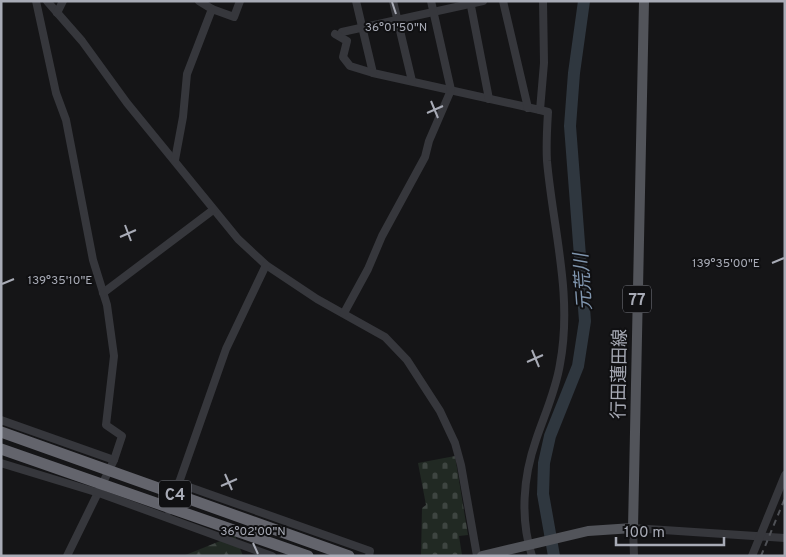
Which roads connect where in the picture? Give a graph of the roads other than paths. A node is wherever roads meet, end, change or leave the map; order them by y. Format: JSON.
{"nodes":[{"id":1,"x":36,"y":1,"type":"edge"},
{"id":2,"x":47,"y":1,"type":"edge"},
{"id":3,"x":64,"y":1,"type":"edge"},
{"id":4,"x":200,"y":1,"type":"edge"},
{"id":5,"x":240,"y":1,"type":"edge"},
{"id":6,"x":356,"y":1,"type":"edge"},
{"id":7,"x":393,"y":1,"type":"edge"},
{"id":8,"x":431,"y":1,"type":"edge"},
{"id":9,"x":483,"y":1,"type":"edge"},
{"id":10,"x":503,"y":1,"type":"edge"},
{"id":11,"x":544,"y":1,"type":"edge"},
{"id":12,"x":644,"y":1,"type":"edge"},
{"id":13,"x":470,"y":3,"type":"edge"},
{"id":14,"x":212,"y":9,"type":"junction"},
{"id":15,"x":433,"y":12,"type":"junction"},
{"id":16,"x":57,"y":13,"type":"junction"},
{"id":17,"x":397,"y":20,"type":"junction"},
{"id":18,"x":362,"y":28,"type":"junction"},
{"id":19,"x":373,"y":73,"type":"junction"},
{"id":20,"x":412,"y":81,"type":"junction"},
{"id":21,"x":451,"y":90,"type":"junction"},
{"id":22,"x":490,"y":99,"type":"junction"},
{"id":23,"x":528,"y":108,"type":"junction"},
{"id":24,"x":540,"y":110,"type":"junction"},
{"id":25,"x":175,"y":160,"type":"junction"},
{"id":26,"x":213,"y":210,"type":"junction"},
{"id":27,"x":266,"y":265,"type":"junction"},
{"id":28,"x":103,"y":293,"type":"junction"},
{"id":29,"x":344,"y":313,"type":"junction"},
{"id":30,"x":1,"y":420,"type":"edge"},
{"id":31,"x":1,"y":432,"type":"edge"},
{"id":32,"x":1,"y":449,"type":"edge"},
{"id":33,"x":114,"y":460,"type":"junction"},
{"id":34,"x":1,"y":463,"type":"edge"},
{"id":35,"x":785,"y":476,"type":"edge"},
{"id":36,"x":178,"y":483,"type":"junction"},
{"id":37,"x":98,"y":493,"type":"junction"},
{"id":38,"x":167,"y":518,"type":"junction"},
{"id":39,"x":633,"y":528,"type":"junction"},
{"id":40,"x":759,"y":537,"type":"junction"},
{"id":41,"x":785,"y":538,"type":"edge"},
{"id":42,"x":531,"y":545,"type":"junction"},
{"id":43,"x":67,"y":556,"type":"edge"},
{"id":44,"x":272,"y":556,"type":"edge"},
{"id":45,"x":308,"y":556,"type":"edge"},
{"id":46,"x":350,"y":556,"type":"edge"},
{"id":47,"x":369,"y":556,"type":"edge"},
{"id":48,"x":477,"y":556,"type":"edge"},
{"id":49,"x":482,"y":556,"type":"edge"},
{"id":50,"x":532,"y":556,"type":"edge"},
{"id":51,"x":634,"y":556,"type":"edge"},
{"id":52,"x":752,"y":556,"type":"edge"}],
"edges":[{"from":1,"to":28,"type":"street"},
{"from":2,"to":16,"type":"street"},
{"from":3,"to":16,"type":"street"},
{"from":4,"to":14,"type":"street"},
{"from":5,"to":14,"type":"street"},
{"from":6,"to":18,"type":"street"},
{"from":7,"to":17,"type":"street"},
{"from":8,"to":15,"type":"street"},
{"from":9,"to":13,"type":"street"},
{"from":10,"to":23,"type":"street"},
{"from":11,"to":24,"type":"street"},
{"from":12,"to":39,"type":"main road","name":"行田蓮田線","number":"77"},
{"from":13,"to":15,"type":"street"},
{"from":13,"to":22,"type":"street"},
{"from":14,"to":25,"type":"street"},
{"from":15,"to":17,"type":"street"},
{"from":15,"to":21,"type":"street"},
{"from":16,"to":25,"type":"street"},
{"from":17,"to":18,"type":"street"},
{"from":17,"to":20,"type":"street"},
{"from":18,"to":19,"type":"street"},
{"from":18,"to":19,"type":"street"},
{"from":19,"to":20,"type":"street"},
{"from":20,"to":21,"type":"street"},
{"from":21,"to":22,"type":"street"},
{"from":21,"to":29,"type":"street"},
{"from":22,"to":23,"type":"street"},
{"from":23,"to":24,"type":"street"},
{"from":24,"to":42,"type":"street"},
{"from":25,"to":26,"type":"street"},
{"from":26,"to":27,"type":"street"},
{"from":26,"to":28,"type":"street"},
{"from":27,"to":29,"type":"street"},
{"from":27,"to":36,"type":"street"},
{"from":28,"to":33,"type":"street"},
{"from":29,"to":48,"type":"street"},
{"from":30,"to":33,"type":"street"},
{"from":31,"to":46,"type":"highway","number":"C4","bridge":true},
{"from":32,"to":45,"type":"highway","number":"C4","bridge":true},
{"from":33,"to":37,"type":"street"},
{"from":34,"to":37,"type":"street"},
{"from":35,"to":40,"type":"street"},
{"from":36,"to":38,"type":"street"},
{"from":36,"to":47,"type":"street"},
{"from":37,"to":38,"type":"street"},
{"from":37,"to":43,"type":"street"},
{"from":38,"to":44,"type":"street"},
{"from":39,"to":40,"type":"street"},
{"from":39,"to":42,"type":"main road"},
{"from":39,"to":51,"type":"street"},
{"from":40,"to":41,"type":"street"},
{"from":40,"to":52,"type":"street"},
{"from":42,"to":49,"type":"main road"},
{"from":42,"to":50,"type":"street"}]}
